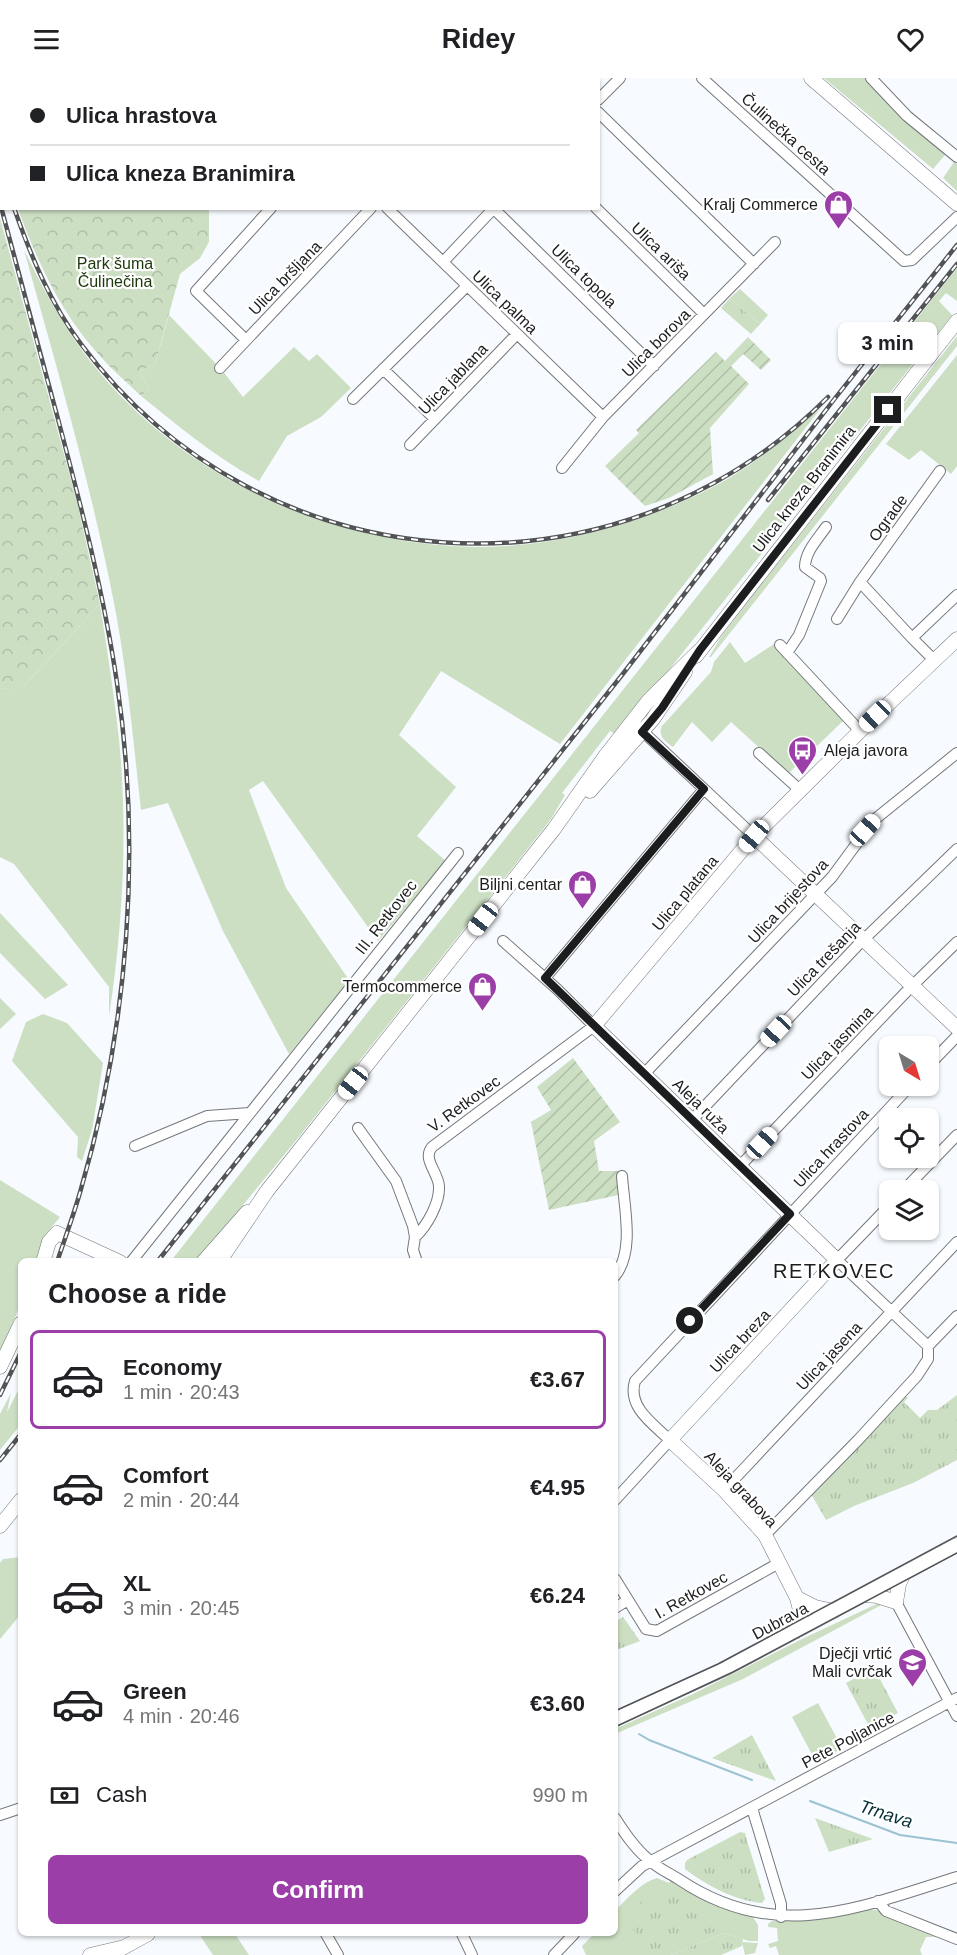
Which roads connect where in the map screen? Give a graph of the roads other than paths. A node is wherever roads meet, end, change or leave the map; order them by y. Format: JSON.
{"nodes":[{"id":1,"x":620,"y":78,"type":"edge"},
{"id":2,"x":702,"y":78,"type":"edge"},
{"id":3,"x":811,"y":78,"type":"edge"},
{"id":4,"x":871,"y":78,"type":"edge"},
{"id":5,"x":600,"y":98,"type":"edge"},
{"id":6,"x":600,"y":114,"type":"edge"},
{"id":7,"x":957,"y":157,"type":"edge"},
{"id":8,"x":957,"y":204,"type":"edge"},
{"id":9,"x":270,"y":210,"type":"edge"},
{"id":10,"x":369,"y":210,"type":"edge"},
{"id":11,"x":389,"y":210,"type":"edge"},
{"id":12,"x":493,"y":210,"type":"edge"},
{"id":13,"x":495,"y":210,"type":"edge"},
{"id":14,"x":598,"y":210,"type":"edge"},
{"id":15,"x":957,"y":217,"type":"edge"},
{"id":16,"x":775,"y":242,"type":"dead end"},
{"id":17,"x":442,"y":262,"type":"junction"},
{"id":18,"x":754,"y":264,"type":"junction"},
{"id":19,"x":467,"y":286,"type":"junction"},
{"id":20,"x":704,"y":314,"type":"junction"},
{"id":21,"x":957,"y":321,"type":"edge"},
{"id":22,"x":517,"y":334,"type":"junction"},
{"id":23,"x":246,"y":340,"type":"junction"},
{"id":24,"x":654,"y":366,"type":"junction"},
{"id":25,"x":220,"y":368,"type":"dead end"},
{"id":26,"x":383,"y":369,"type":"junction"},
{"id":27,"x":354,"y":399,"type":"dead end"},
{"id":28,"x":603,"y":417,"type":"junction"},
{"id":29,"x":435,"y":419,"type":"junction"},
{"id":30,"x":410,"y":445,"type":"dead end"},
{"id":31,"x":562,"y":468,"type":"dead end"},
{"id":32,"x":940,"y":471,"type":"dead end"},
{"id":33,"x":826,"y":527,"type":"dead end"},
{"id":34,"x":860,"y":582,"type":"junction"},
{"id":35,"x":957,"y":595,"type":"edge"},
{"id":36,"x":837,"y":619,"type":"dead end"},
{"id":37,"x":912,"y":638,"type":"junction"},
{"id":38,"x":957,"y":639,"type":"edge"},
{"id":39,"x":934,"y":660,"type":"junction"},
{"id":40,"x":637,"y":727,"type":"junction"},
{"id":41,"x":860,"y":731,"type":"junction"},
{"id":42,"x":759,"y":753,"type":"dead end"},
{"id":43,"x":957,"y":753,"type":"edge"},
{"id":44,"x":704,"y":789,"type":"junction"},
{"id":45,"x":801,"y":791,"type":"junction"},
{"id":46,"x":754,"y":836,"type":"junction"},
{"id":47,"x":957,"y":849,"type":"edge"},
{"id":48,"x":458,"y":853,"type":"dead end"},
{"id":49,"x":815,"y":895,"type":"junction"},
{"id":50,"x":864,"y":940,"type":"junction"},
{"id":51,"x":503,"y":941,"type":"dead end"},
{"id":52,"x":957,"y":942,"type":"edge"},
{"id":53,"x":545,"y":978,"type":"junction"},
{"id":54,"x":912,"y":986,"type":"junction"},
{"id":55,"x":594,"y":1026,"type":"junction"},
{"id":56,"x":957,"y":1028,"type":"edge"},
{"id":57,"x":957,"y":1035,"type":"edge"},
{"id":58,"x":939,"y":1054,"type":"edge"},
{"id":59,"x":645,"y":1074,"type":"junction"},
{"id":60,"x":901,"y":1096,"type":"edge"},
{"id":61,"x":250,"y":1113,"type":"junction"},
{"id":62,"x":692,"y":1120,"type":"junction"},
{"id":63,"x":358,"y":1128,"type":"dead end"},
{"id":64,"x":957,"y":1135,"type":"edge"},
{"id":65,"x":135,"y":1146,"type":"dead end"},
{"id":66,"x":740,"y":1166,"type":"junction"},
{"id":67,"x":622,"y":1176,"type":"dead end"},
{"id":68,"x":914,"y":1180,"type":"edge"},
{"id":69,"x":267,"y":1191,"type":"junction"},
{"id":70,"x":790,"y":1214,"type":"junction"},
{"id":71,"x":879,"y":1216,"type":"edge"},
{"id":72,"x":415,"y":1237,"type":"junction"},
{"id":73,"x":957,"y":1242,"type":"edge"},
{"id":74,"x":44,"y":1258,"type":"edge"},
{"id":75,"x":111,"y":1258,"type":"edge"},
{"id":76,"x":134,"y":1258,"type":"edge"},
{"id":77,"x":206,"y":1258,"type":"edge"},
{"id":78,"x":222,"y":1258,"type":"edge"},
{"id":79,"x":416,"y":1258,"type":"edge"},
{"id":80,"x":837,"y":1260,"type":"junction"},
{"id":81,"x":618,"y":1271,"type":"edge"},
{"id":82,"x":891,"y":1312,"type":"junction"},
{"id":83,"x":957,"y":1316,"type":"edge"},
{"id":84,"x":18,"y":1329,"type":"edge"},
{"id":85,"x":928,"y":1346,"type":"junction"},
{"id":86,"x":0,"y":1367,"type":"edge"},
{"id":87,"x":670,"y":1440,"type":"junction"},
{"id":88,"x":724,"y":1490,"type":"junction"},
{"id":89,"x":618,"y":1497,"type":"edge"},
{"id":90,"x":18,"y":1504,"type":"edge"},
{"id":91,"x":1,"y":1526,"type":"edge"},
{"id":92,"x":765,"y":1535,"type":"junction"},
{"id":93,"x":957,"y":1545,"type":"edge"},
{"id":94,"x":779,"y":1563,"type":"junction"},
{"id":95,"x":904,"y":1573,"type":"junction"},
{"id":96,"x":618,"y":1584,"type":"edge"},
{"id":97,"x":864,"y":1594,"type":"junction"},
{"id":98,"x":797,"y":1598,"type":"junction"},
{"id":99,"x":628,"y":1600,"type":"junction"},
{"id":100,"x":896,"y":1602,"type":"junction"},
{"id":101,"x":618,"y":1606,"type":"edge"},
{"id":102,"x":834,"y":1611,"type":"junction"},
{"id":103,"x":795,"y":1632,"type":"junction"},
{"id":104,"x":953,"y":1700,"type":"edge"},
{"id":105,"x":957,"y":1716,"type":"edge"},
{"id":106,"x":618,"y":1718,"type":"edge"},
{"id":107,"x":752,"y":1808,"type":"junction"},
{"id":108,"x":18,"y":1809,"type":"edge"},
{"id":109,"x":0,"y":1815,"type":"edge"},
{"id":110,"x":618,"y":1822,"type":"edge"},
{"id":111,"x":651,"y":1862,"type":"junction"},
{"id":112,"x":957,"y":1877,"type":"edge"},
{"id":113,"x":618,"y":1888,"type":"edge"},
{"id":114,"x":879,"y":1901,"type":"junction"},
{"id":115,"x":781,"y":1917,"type":"junction"},
{"id":116,"x":144,"y":1936,"type":"edge"},
{"id":117,"x":328,"y":1936,"type":"edge"},
{"id":118,"x":463,"y":1936,"type":"edge"},
{"id":119,"x":572,"y":1936,"type":"edge"},
{"id":120,"x":957,"y":1939,"type":"edge"},
{"id":121,"x":116,"y":1951,"type":"edge"},
{"id":122,"x":90,"y":1955,"type":"edge"},
{"id":123,"x":338,"y":1955,"type":"edge"},
{"id":124,"x":472,"y":1955,"type":"edge"},
{"id":125,"x":554,"y":1955,"type":"edge"}],
"edges":[{"from":1,"to":5,"type":"street"},
{"from":2,"to":15,"type":"street","name":"Čulinečka cesta"},
{"from":3,"to":8,"type":"street"},
{"from":4,"to":7,"type":"street"},
{"from":6,"to":18,"type":"street"},
{"from":9,"to":23,"type":"street"},
{"from":10,"to":23,"type":"street","name":"Ulica bršljana"},
{"from":11,"to":17,"type":"street","name":"Ulica palma"},
{"from":12,"to":17,"type":"street"},
{"from":13,"to":24,"type":"street","name":"Ulica topola"},
{"from":14,"to":20,"type":"street","name":"Ulica ariša"},
{"from":16,"to":18,"type":"street","name":"Ulica borova"},
{"from":17,"to":19,"type":"street","name":"Ulica palma"},
{"from":18,"to":20,"type":"street","name":"Ulica borova"},
{"from":19,"to":22,"type":"street","name":"Ulica palma"},
{"from":19,"to":26,"type":"street"},
{"from":20,"to":24,"type":"street","name":"Ulica borova"},
{"from":21,"to":40,"type":"street","name":"Ulica kneza Branimira"},
{"from":22,"to":28,"type":"street","name":"Ulica palma"},
{"from":22,"to":29,"type":"street","name":"Ulica jablana"},
{"from":23,"to":25,"type":"street","name":"Ulica bršljana"},
{"from":24,"to":28,"type":"street","name":"Ulica borova"},
{"from":26,"to":27,"type":"street"},
{"from":26,"to":29,"type":"street"},
{"from":28,"to":31,"type":"street","name":"Ulica borova"},
{"from":29,"to":30,"type":"street","name":"Ulica jablana"},
{"from":32,"to":34,"type":"street","name":"Ograde"},
{"from":33,"to":41,"type":"street"},
{"from":34,"to":36,"type":"street","name":"Ograde"},
{"from":34,"to":37,"type":"street"},
{"from":35,"to":37,"type":"street"},
{"from":37,"to":39,"type":"street"},
{"from":38,"to":39,"type":"street","name":"Ulica platana"},
{"from":39,"to":41,"type":"street","name":"Ulica platana"},
{"from":40,"to":44,"type":"street"},
{"from":40,"to":69,"type":"street","name":"Ulica kneza Branimira"},
{"from":41,"to":45,"type":"street","name":"Ulica platana"},
{"from":42,"to":45,"type":"street"},
{"from":43,"to":49,"type":"street","name":"Ulica brijestova"},
{"from":44,"to":46,"type":"street"},
{"from":44,"to":53,"type":"street"},
{"from":45,"to":46,"type":"street","name":"Ulica platana"},
{"from":46,"to":49,"type":"street"},
{"from":46,"to":55,"type":"street","name":"Ulica platana"},
{"from":47,"to":50,"type":"street","name":"Ulica trešanja"},
{"from":48,"to":61,"type":"street","name":"III. Retkovec"},
{"from":49,"to":50,"type":"street"},
{"from":49,"to":59,"type":"street","name":"Ulica brijestova"},
{"from":50,"to":54,"type":"street"},
{"from":50,"to":62,"type":"street","name":"Ulica trešanja"},
{"from":51,"to":53,"type":"street","name":"Aleja ruža"},
{"from":52,"to":54,"type":"street","name":"Ulica jasmina"},
{"from":53,"to":55,"type":"street","name":"Aleja ruža"},
{"from":54,"to":56,"type":"street"},
{"from":54,"to":66,"type":"street","name":"Ulica jasmina"},
{"from":55,"to":59,"type":"street","name":"Aleja ruža"},
{"from":55,"to":72,"type":"street","name":"V. Retkovec"},
{"from":57,"to":58,"type":"street"},
{"from":59,"to":62,"type":"street","name":"Aleja ruža"},
{"from":60,"to":70,"type":"street","name":"Ulica hrastova"},
{"from":61,"to":65,"type":"street"},
{"from":61,"to":76,"type":"street","name":"III. Retkovec"},
{"from":62,"to":66,"type":"street","name":"Aleja ruža"},
{"from":63,"to":72,"type":"street"},
{"from":64,"to":68,"type":"street"},
{"from":66,"to":70,"type":"street","name":"Aleja ruža"},
{"from":67,"to":81,"type":"street"},
{"from":69,"to":77,"type":"street","name":"Ulica kneza Branimira"},
{"from":69,"to":78,"type":"street","name":"Ulica kneza Branimira"},
{"from":70,"to":80,"type":"street","name":"Aleja ruža"},
{"from":70,"to":87,"type":"street","name":"Ulica hrastova"},
{"from":71,"to":80,"type":"street","name":"Ulica breza"},
{"from":72,"to":79,"type":"street"},
{"from":73,"to":82,"type":"street","name":"Ulica jasena"},
{"from":74,"to":75,"type":"street"},
{"from":80,"to":82,"type":"street","name":"Aleja ruža"},
{"from":80,"to":87,"type":"street","name":"Ulica breza"},
{"from":82,"to":85,"type":"street","name":"Aleja ruža"},
{"from":82,"to":88,"type":"street","name":"Ulica jasena"},
{"from":83,"to":85,"type":"street"},
{"from":84,"to":86,"type":"street"},
{"from":85,"to":92,"type":"street"},
{"from":87,"to":88,"type":"street","name":"Aleja grabova"},
{"from":87,"to":89,"type":"street","name":"Ulica breza"},
{"from":88,"to":92,"type":"street","name":"Aleja grabova"},
{"from":90,"to":91,"type":"street"},
{"from":92,"to":94,"type":"street","name":"Aleja grabova"},
{"from":93,"to":95,"type":"street","name":"Dubrava"},
{"from":94,"to":98,"type":"street","name":"Aleja grabova"},
{"from":94,"to":99,"type":"street","name":"I. Retkovec"},
{"from":95,"to":97,"type":"street","name":"Dubrava"},
{"from":95,"to":100,"type":"street"},
{"from":96,"to":99,"type":"street","name":"I. Retkovec"},
{"from":97,"to":100,"type":"street"},
{"from":97,"to":102,"type":"street","name":"Dubrava"},
{"from":98,"to":102,"type":"street"},
{"from":98,"to":103,"type":"street"},
{"from":99,"to":101,"type":"street","name":"I. Retkovec"},
{"from":100,"to":104,"type":"street"},
{"from":102,"to":103,"type":"street","name":"Dubrava"},
{"from":103,"to":106,"type":"street","name":"Dubrava"},
{"from":104,"to":105,"type":"street"},
{"from":104,"to":107,"type":"street","name":"Pete Poljanice"},
{"from":107,"to":111,"type":"street","name":"Pete Poljanice"},
{"from":107,"to":115,"type":"street"},
{"from":108,"to":109,"type":"street"},
{"from":110,"to":111,"type":"street"},
{"from":111,"to":113,"type":"street","name":"Pete Poljanice"},
{"from":111,"to":115,"type":"street"},
{"from":112,"to":114,"type":"street"},
{"from":114,"to":115,"type":"street"},
{"from":114,"to":120,"type":"street"},
{"from":116,"to":121,"type":"street"},
{"from":117,"to":123,"type":"street"},
{"from":118,"to":124,"type":"street"},
{"from":119,"to":125,"type":"street"},
{"from":121,"to":122,"type":"street"}]}
